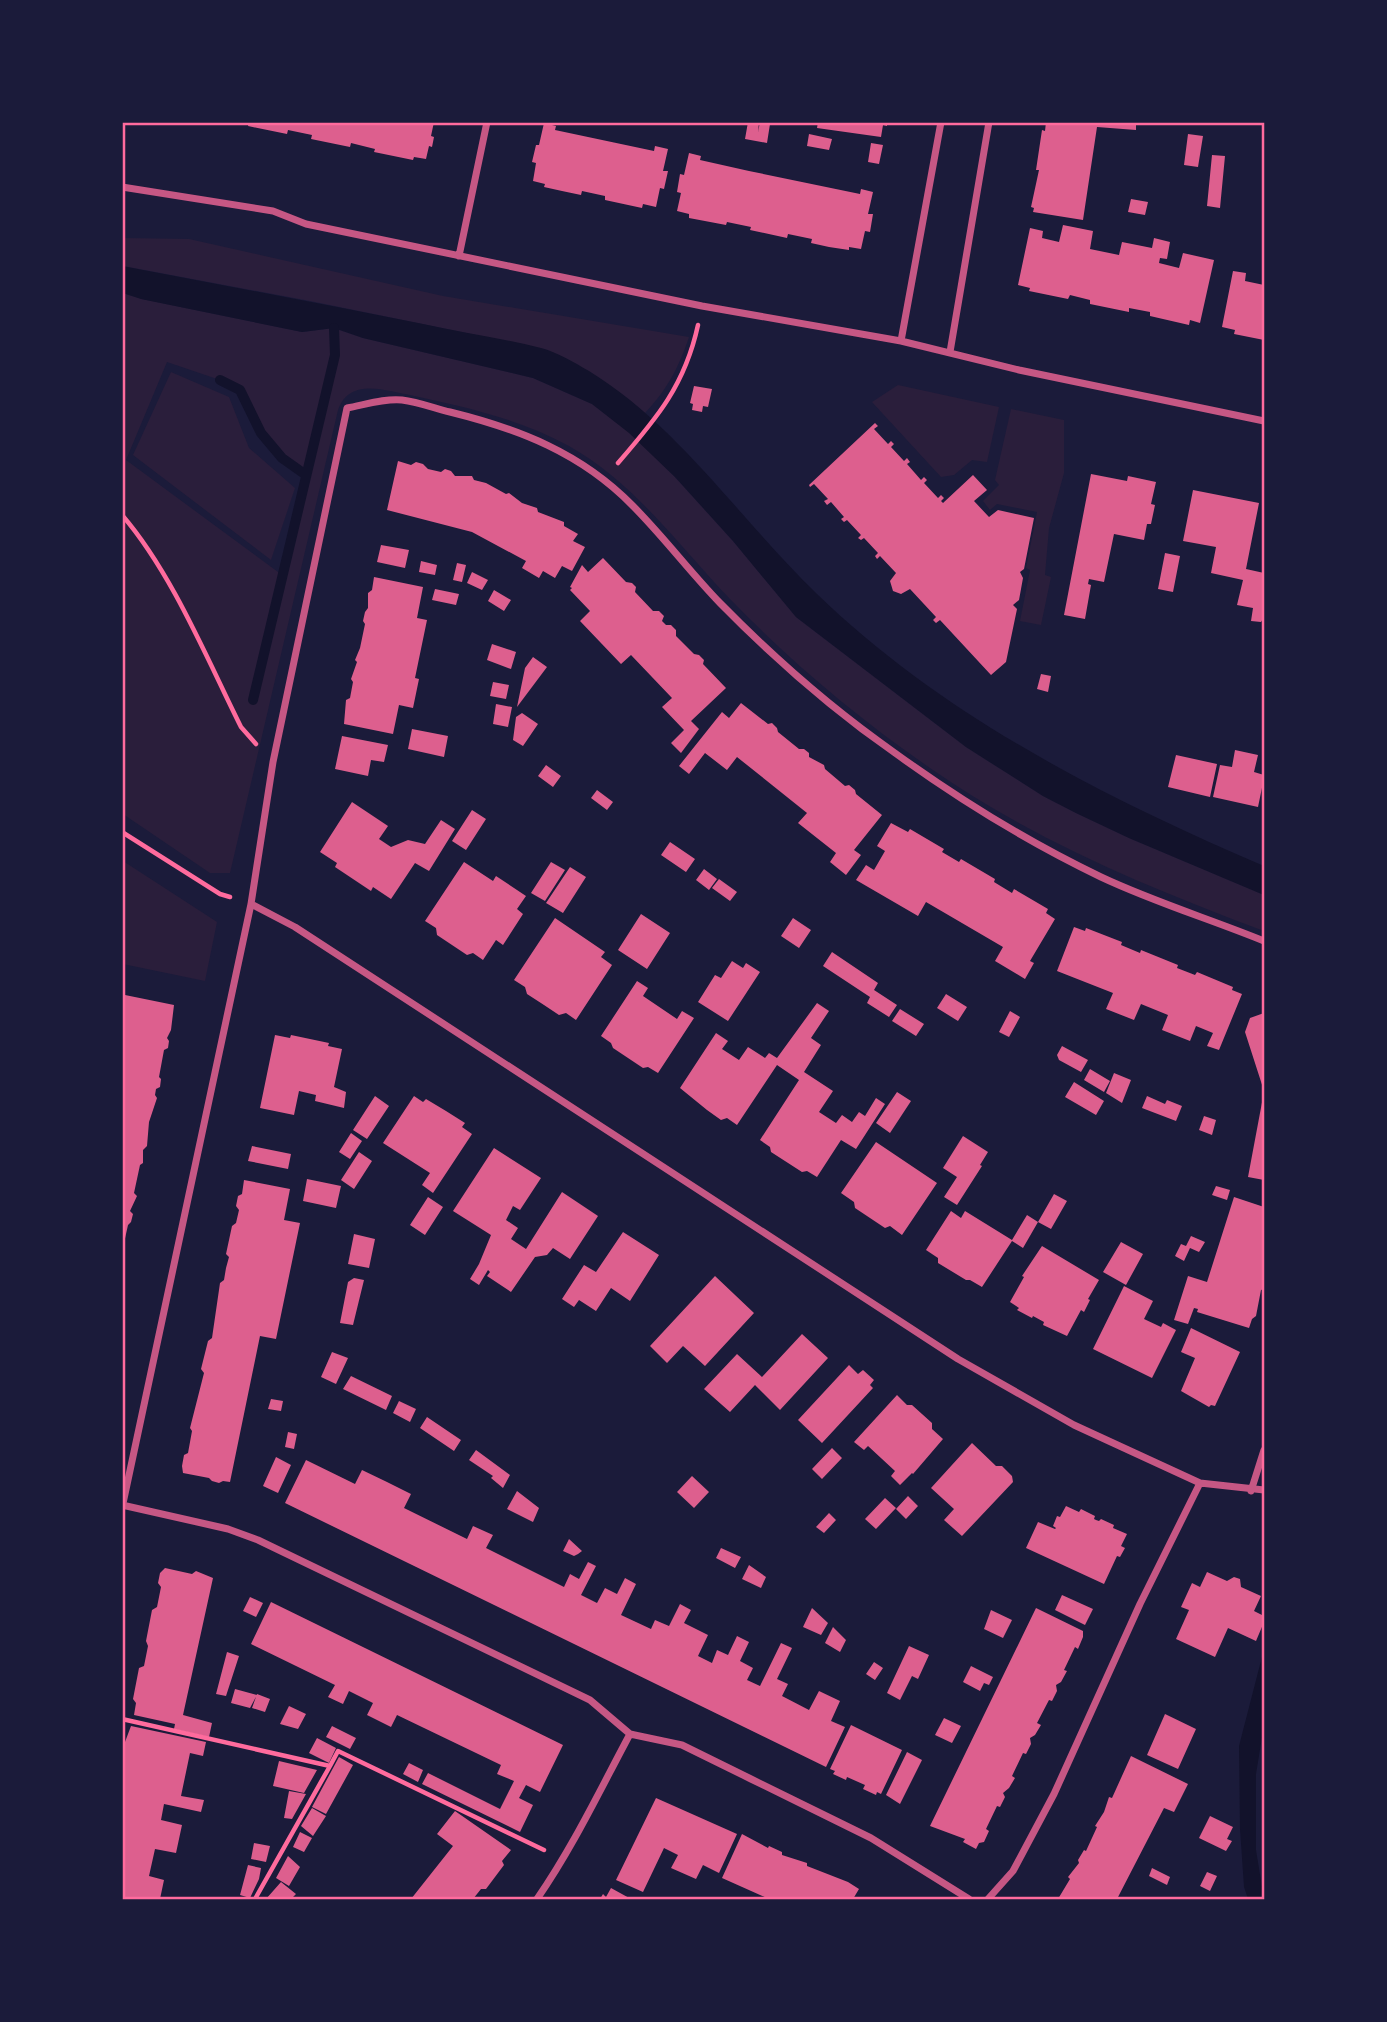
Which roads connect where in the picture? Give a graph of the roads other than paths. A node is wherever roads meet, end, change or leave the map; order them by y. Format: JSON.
{"nodes":[{"id":1,"x":487,"y":122,"type":"edge"},
{"id":2,"x":941,"y":122,"type":"edge"},
{"id":3,"x":989,"y":122,"type":"edge"},
{"id":4,"x":122,"y":187,"type":"edge"},
{"id":5,"x":459,"y":256,"type":"junction"},
{"id":6,"x":901,"y":341,"type":"junction"},
{"id":7,"x":950,"y":352,"type":"junction"},
{"id":8,"x":1265,"y":421,"type":"edge"},
{"id":9,"x":251,"y":904,"type":"junction"},
{"id":10,"x":1265,"y":941,"type":"edge"},
{"id":11,"x":1265,"y":1450,"type":"edge"},
{"id":12,"x":1200,"y":1483,"type":"junction"},
{"id":13,"x":1265,"y":1490,"type":"edge"},
{"id":14,"x":1251,"y":1491,"type":"junction"},
{"id":15,"x":123,"y":1506,"type":"edge"},
{"id":16,"x":630,"y":1734,"type":"junction"},
{"id":17,"x":537,"y":1899,"type":"edge"},
{"id":18,"x":969,"y":1899,"type":"edge"},
{"id":19,"x":988,"y":1899,"type":"edge"}],
"edges":[{"from":1,"to":5,"type":"street"},
{"from":2,"to":6,"type":"street"},
{"from":3,"to":7,"type":"street"},
{"from":4,"to":5,"type":"street"},
{"from":5,"to":6,"type":"street"},
{"from":6,"to":7,"type":"street"},
{"from":7,"to":8,"type":"street"},
{"from":9,"to":10,"type":"street"},
{"from":9,"to":12,"type":"street"},
{"from":9,"to":15,"type":"street"},
{"from":11,"to":14,"type":"street"},
{"from":12,"to":14,"type":"street"},
{"from":12,"to":19,"type":"street"},
{"from":13,"to":14,"type":"street"},
{"from":15,"to":16,"type":"street"},
{"from":16,"to":17,"type":"street"},
{"from":16,"to":18,"type":"street"}]}
